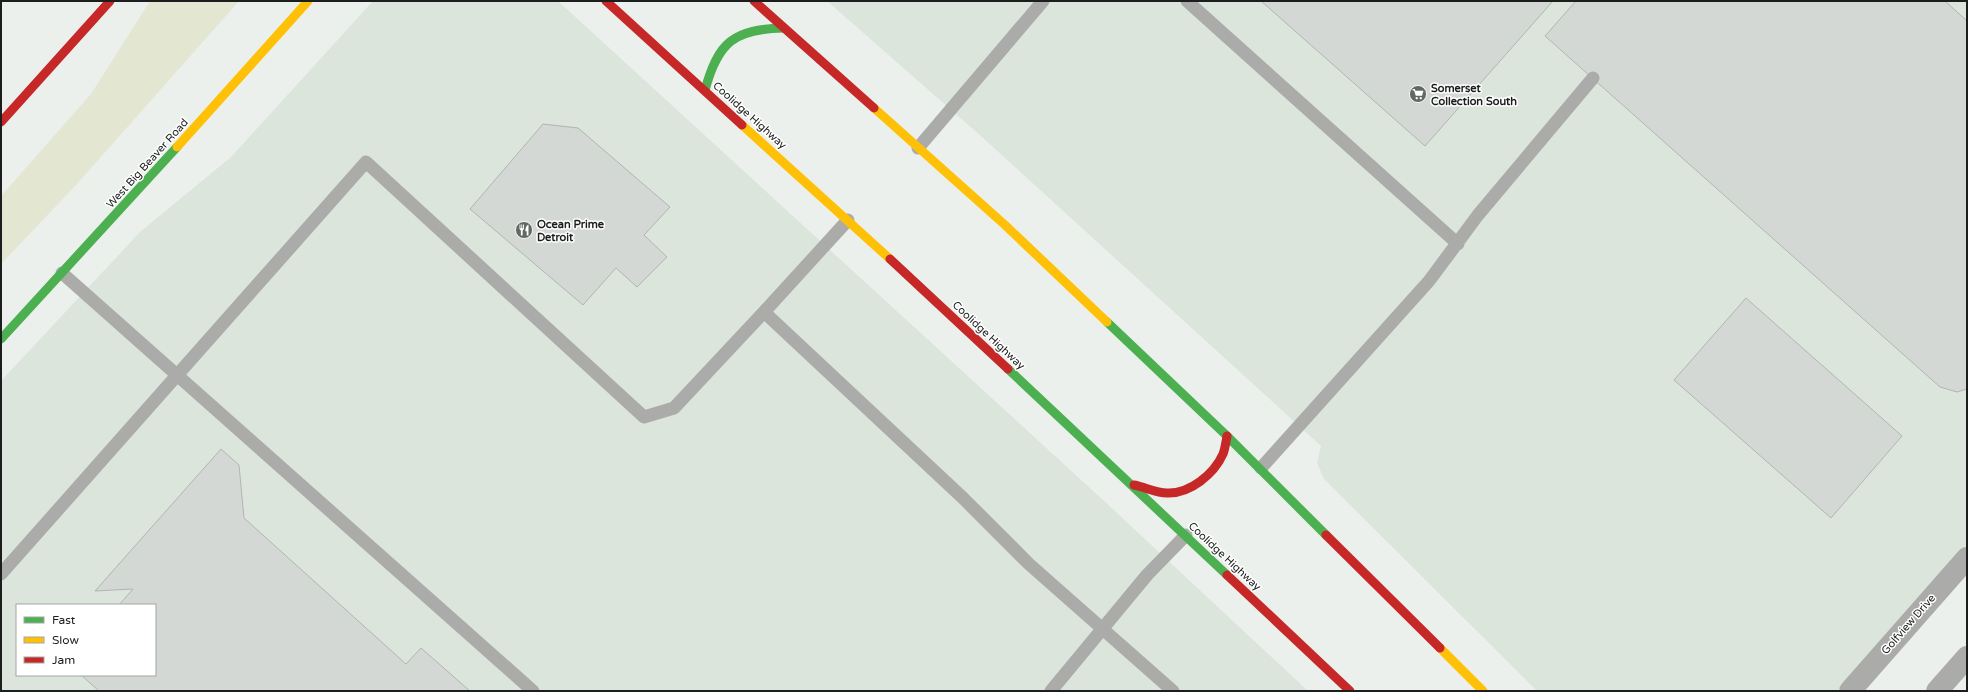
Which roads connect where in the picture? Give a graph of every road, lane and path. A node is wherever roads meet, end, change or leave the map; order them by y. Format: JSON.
{"nodes":[{"id":1,"x":110,"y":1,"type":"edge"},
{"id":2,"x":296,"y":1,"type":"edge"},
{"id":3,"x":308,"y":1,"type":"edge"},
{"id":4,"x":606,"y":1,"type":"edge"},
{"id":5,"x":754,"y":1,"type":"edge"},
{"id":6,"x":1043,"y":1,"type":"edge"},
{"id":7,"x":1187,"y":1,"type":"edge"},
{"id":8,"x":293,"y":19,"type":"junction"},
{"id":9,"x":784,"y":28,"type":"junction"},
{"id":10,"x":1593,"y":78,"type":"dead end"},
{"id":11,"x":705,"y":90,"type":"junction"},
{"id":12,"x":1,"y":122,"type":"edge"},
{"id":13,"x":918,"y":148,"type":"junction"},
{"id":14,"x":848,"y":220,"type":"junction"},
{"id":15,"x":1458,"y":244,"type":"junction"},
{"id":16,"x":62,"y":273,"type":"junction"},
{"id":17,"x":764,"y":312,"type":"junction"},
{"id":18,"x":1,"y":339,"type":"edge"},
{"id":19,"x":176,"y":376,"type":"junction"},
{"id":20,"x":1227,"y":436,"type":"junction"},
{"id":21,"x":1261,"y":468,"type":"junction"},
{"id":22,"x":1132,"y":485,"type":"junction"},
{"id":23,"x":1186,"y":535,"type":"junction"},
{"id":24,"x":1967,"y":558,"type":"edge"},
{"id":25,"x":1,"y":574,"type":"edge"},
{"id":26,"x":1103,"y":629,"type":"junction"},
{"id":27,"x":1967,"y":657,"type":"edge"},
{"id":28,"x":533,"y":691,"type":"edge"},
{"id":29,"x":1051,"y":691,"type":"edge"},
{"id":30,"x":1173,"y":691,"type":"edge"},
{"id":31,"x":1350,"y":691,"type":"edge"},
{"id":32,"x":1483,"y":691,"type":"edge"},
{"id":33,"x":1850,"y":691,"type":"edge"},
{"id":34,"x":1937,"y":691,"type":"edge"}],
"edges":[{"from":1,"to":12,"type":"main road"},
{"from":2,"to":8,"type":"main road"},
{"from":3,"to":8,"type":"main road","name":"West Big Beaver Road"},
{"from":4,"to":11,"type":"main road","name":"Coolidge Highway"},
{"from":5,"to":9,"type":"main road"},
{"from":6,"to":13,"type":"lane"},
{"from":7,"to":15,"type":"lane"},
{"from":8,"to":16,"type":"main road","name":"West Big Beaver Road"},
{"from":9,"to":11,"type":"main road"},
{"from":9,"to":13,"type":"main road"},
{"from":10,"to":15,"type":"lane"},
{"from":11,"to":14,"type":"main road","name":"Coolidge Highway"},
{"from":13,"to":20,"type":"main road"},
{"from":14,"to":17,"type":"lane"},
{"from":14,"to":22,"type":"main road","name":"Coolidge Highway"},
{"from":15,"to":21,"type":"lane"},
{"from":16,"to":18,"type":"main road","name":"West Big Beaver Road"},
{"from":16,"to":19,"type":"lane"},
{"from":17,"to":19,"type":"lane"},
{"from":17,"to":26,"type":"lane"},
{"from":19,"to":25,"type":"lane"},
{"from":19,"to":28,"type":"lane"},
{"from":20,"to":21,"type":"main road"},
{"from":20,"to":22,"type":"main road"},
{"from":21,"to":32,"type":"main road"},
{"from":22,"to":23,"type":"main road","name":"Coolidge Highway"},
{"from":23,"to":26,"type":"lane"},
{"from":23,"to":31,"type":"main road","name":"Coolidge Highway"},
{"from":24,"to":33,"type":"street","name":"Golfview Drive"},
{"from":26,"to":29,"type":"lane"},
{"from":26,"to":30,"type":"lane"},
{"from":27,"to":34,"type":"street"}]}
